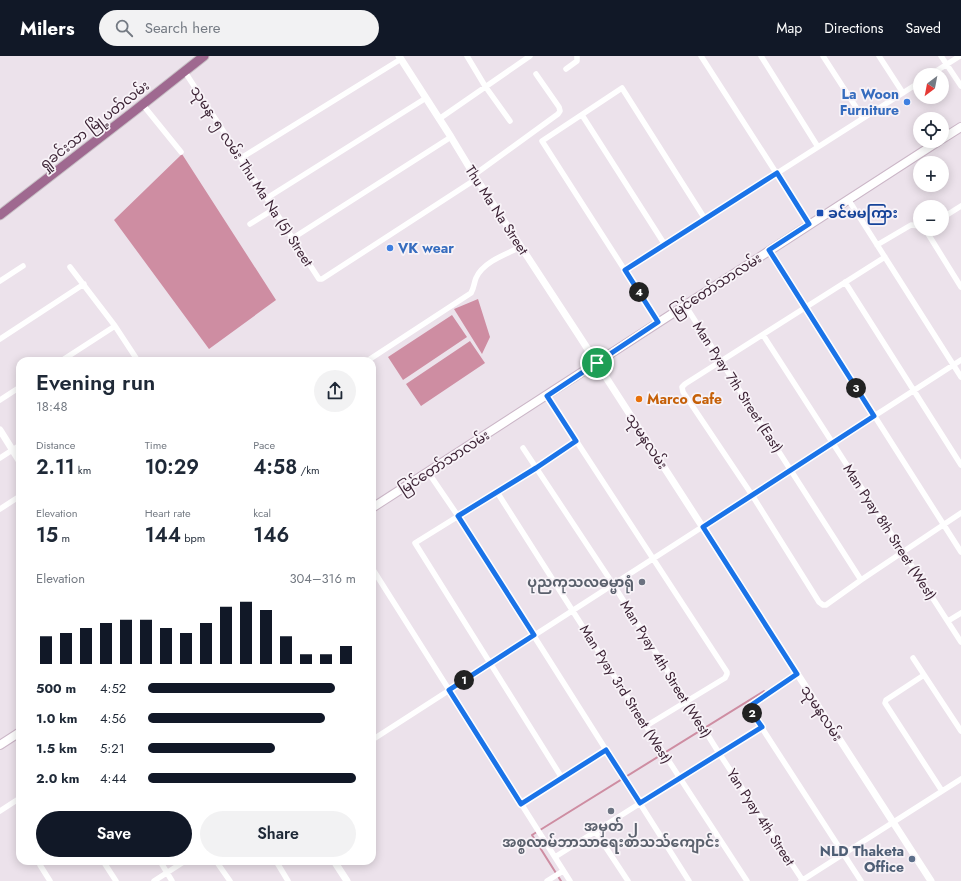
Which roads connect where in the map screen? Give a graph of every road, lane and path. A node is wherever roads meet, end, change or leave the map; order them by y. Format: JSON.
{"nodes":[{"id":1,"x":204,"y":56,"type":"edge"},
{"id":2,"x":467,"y":56,"type":"edge"},
{"id":3,"x":577,"y":56,"type":"edge"},
{"id":4,"x":701,"y":56,"type":"edge"},
{"id":5,"x":761,"y":56,"type":"edge"},
{"id":6,"x":823,"y":56,"type":"edge"},
{"id":7,"x":879,"y":56,"type":"edge"},
{"id":8,"x":941,"y":56,"type":"edge"},
{"id":9,"x":960,"y":56,"type":"edge"},
{"id":10,"x":527,"y":57,"type":"edge"},
{"id":11,"x":400,"y":58,"type":"edge"},
{"id":12,"x":947,"y":64,"type":"junction"},
{"id":13,"x":941,"y":68,"type":"edge"},
{"id":14,"x":566,"y":69,"type":"dead end"},
{"id":15,"x":185,"y":72,"type":"junction"},
{"id":16,"x":536,"y":74,"type":"dead end"},
{"id":17,"x":485,"y":86,"type":"junction"},
{"id":18,"x":961,"y":86,"type":"edge"},
{"id":19,"x":913,"y":87,"type":"edge"},
{"id":20,"x":903,"y":93,"type":"junction"},
{"id":21,"x":426,"y":98,"type":"junction"},
{"id":22,"x":143,"y":105,"type":"junction"},
{"id":23,"x":582,"y":115,"type":"junction"},
{"id":24,"x":863,"y":118,"type":"junction"},
{"id":25,"x":439,"y":119,"type":"junction"},
{"id":26,"x":510,"y":121,"type":"dead end"},
{"id":27,"x":961,"y":127,"type":"edge"},
{"id":28,"x":949,"y":135,"type":"edge"},
{"id":29,"x":451,"y":137,"type":"junction"},
{"id":30,"x":818,"y":147,"type":"junction"},
{"id":31,"x":928,"y":148,"type":"edge"},
{"id":32,"x":181,"y":152,"type":"dead end"},
{"id":33,"x":240,"y":158,"type":"junction"},
{"id":34,"x":777,"y":173,"type":"junction"},
{"id":35,"x":475,"y":177,"type":"junction"},
{"id":36,"x":267,"y":198,"type":"junction"},
{"id":37,"x":848,"y":199,"type":"junction"},
{"id":38,"x":961,"y":206,"type":"edge"},
{"id":39,"x":274,"y":209,"type":"junction"},
{"id":40,"x":1,"y":210,"type":"edge"},
{"id":41,"x":949,"y":214,"type":"edge"},
{"id":42,"x":705,"y":219,"type":"junction"},
{"id":43,"x":250,"y":224,"type":"dead end"},
{"id":44,"x":809,"y":224,"type":"junction"},
{"id":45,"x":913,"y":225,"type":"edge"},
{"id":46,"x":929,"y":236,"type":"edge"},
{"id":47,"x":293,"y":238,"type":"junction"},
{"id":48,"x":665,"y":245,"type":"junction"},
{"id":49,"x":877,"y":245,"type":"junction"},
{"id":50,"x":521,"y":247,"type":"junction"},
{"id":51,"x":769,"y":250,"type":"junction"},
{"id":52,"x":885,"y":258,"type":"junction"},
{"id":53,"x":23,"y":266,"type":"dead end"},
{"id":54,"x":70,"y":266,"type":"dead end"},
{"id":55,"x":625,"y":270,"type":"junction"},
{"id":56,"x":0,"y":281,"type":"edge"},
{"id":57,"x":846,"y":282,"type":"junction"},
{"id":58,"x":84,"y":284,"type":"junction"},
{"id":59,"x":961,"y":286,"type":"edge"},
{"id":60,"x":685,"y":305,"type":"junction"},
{"id":61,"x":806,"y":308,"type":"junction"},
{"id":62,"x":658,"y":322,"type":"junction"},
{"id":63,"x":115,"y":326,"type":"junction"},
{"id":64,"x":763,"y":335,"type":"junction"},
{"id":65,"x":0,"y":339,"type":"edge"},
{"id":66,"x":67,"y":357,"type":"edge"},
{"id":67,"x":135,"y":357,"type":"edge"},
{"id":68,"x":374,"y":357,"type":"edge"},
{"id":69,"x":961,"y":360,"type":"edge"},
{"id":70,"x":721,"y":362,"type":"junction"},
{"id":71,"x":597,"y":363,"type":"junction"},
{"id":72,"x":953,"y":365,"type":"junction"},
{"id":73,"x":961,"y":377,"type":"edge"},
{"id":74,"x":16,"y":390,"type":"edge"},
{"id":75,"x":914,"y":390,"type":"junction"},
{"id":76,"x":547,"y":396,"type":"junction"},
{"id":77,"x":0,"y":400,"type":"edge"},
{"id":78,"x":874,"y":416,"type":"junction"},
{"id":79,"x":0,"y":430,"type":"edge"},
{"id":80,"x":576,"y":441,"type":"junction"},
{"id":81,"x":832,"y":443,"type":"junction"},
{"id":82,"x":16,"y":448,"type":"edge"},
{"id":83,"x":523,"y":448,"type":"dead end"},
{"id":84,"x":12,"y":450,"type":"junction"},
{"id":85,"x":16,"y":456,"type":"edge"},
{"id":86,"x":0,"y":458,"type":"edge"},
{"id":87,"x":961,"y":464,"type":"edge"},
{"id":88,"x":536,"y":468,"type":"junction"},
{"id":89,"x":790,"y":470,"type":"junction"},
{"id":90,"x":428,"y":472,"type":"junction"},
{"id":91,"x":497,"y":492,"type":"junction"},
{"id":92,"x":752,"y":495,"type":"junction"},
{"id":93,"x":16,"y":499,"type":"edge"},
{"id":94,"x":376,"y":505,"type":"edge"},
{"id":95,"x":0,"y":509,"type":"edge"},
{"id":96,"x":961,"y":513,"type":"edge"},
{"id":97,"x":458,"y":516,"type":"junction"},
{"id":98,"x":943,"y":525,"type":"junction"},
{"id":99,"x":703,"y":527,"type":"junction"},
{"id":100,"x":903,"y":552,"type":"junction"},
{"id":101,"x":961,"y":552,"type":"edge"},
{"id":102,"x":653,"y":559,"type":"junction"},
{"id":103,"x":376,"y":574,"type":"edge"},
{"id":104,"x":861,"y":580,"type":"junction"},
{"id":105,"x":613,"y":584,"type":"junction"},
{"id":106,"x":573,"y":610,"type":"junction"},
{"id":107,"x":961,"y":613,"type":"edge"},
{"id":108,"x":948,"y":621,"type":"junction"},
{"id":109,"x":534,"y":635,"type":"junction"},
{"id":110,"x":961,"y":642,"type":"edge"},
{"id":111,"x":913,"y":658,"type":"dead end"},
{"id":112,"x":490,"y":664,"type":"junction"},
{"id":113,"x":797,"y":674,"type":"junction"},
{"id":114,"x":924,"y":675,"type":"junction"},
{"id":115,"x":449,"y":690,"type":"junction"},
{"id":116,"x":687,"y":702,"type":"junction"},
{"id":117,"x":646,"y":726,"type":"junction"},
{"id":118,"x":762,"y":727,"type":"junction"},
{"id":119,"x":961,"y":732,"type":"edge"},
{"id":120,"x":16,"y":735,"type":"edge"},
{"id":121,"x":376,"y":737,"type":"edge"},
{"id":122,"x":0,"y":745,"type":"edge"},
{"id":123,"x":606,"y":750,"type":"junction"},
{"id":124,"x":719,"y":753,"type":"junction"},
{"id":125,"x":562,"y":778,"type":"junction"},
{"id":126,"x":680,"y":778,"type":"junction"},
{"id":127,"x":961,"y":779,"type":"edge"},
{"id":128,"x":942,"y":791,"type":"junction"},
{"id":129,"x":16,"y":801,"type":"edge"},
{"id":130,"x":640,"y":803,"type":"junction"},
{"id":131,"x":521,"y":804,"type":"junction"},
{"id":132,"x":0,"y":811,"type":"edge"},
{"id":133,"x":893,"y":822,"type":"junction"},
{"id":134,"x":595,"y":831,"type":"junction"},
{"id":135,"x":844,"y":854,"type":"junction"},
{"id":136,"x":554,"y":857,"type":"junction"},
{"id":137,"x":40,"y":865,"type":"dead end"},
{"id":138,"x":106,"y":865,"type":"edge"},
{"id":139,"x":163,"y":865,"type":"edge"},
{"id":140,"x":178,"y":865,"type":"edge"},
{"id":141,"x":219,"y":865,"type":"edge"},
{"id":142,"x":278,"y":865,"type":"edge"},
{"id":143,"x":337,"y":865,"type":"edge"},
{"id":144,"x":563,"y":871,"type":"junction"},
{"id":145,"x":167,"y":872,"type":"junction"},
{"id":146,"x":50,"y":881,"type":"edge"},
{"id":147,"x":116,"y":881,"type":"edge"},
{"id":148,"x":154,"y":881,"type":"edge"},
{"id":149,"x":172,"y":881,"type":"edge"},
{"id":150,"x":230,"y":881,"type":"edge"},
{"id":151,"x":288,"y":881,"type":"edge"},
{"id":152,"x":347,"y":881,"type":"edge"},
{"id":153,"x":547,"y":881,"type":"edge"},
{"id":154,"x":570,"y":881,"type":"edge"},
{"id":155,"x":628,"y":881,"type":"edge"},
{"id":156,"x":689,"y":881,"type":"edge"},
{"id":157,"x":747,"y":881,"type":"edge"},
{"id":158,"x":802,"y":881,"type":"edge"},
{"id":159,"x":861,"y":881,"type":"edge"},
{"id":160,"x":931,"y":881,"type":"edge"}],
"edges":[{"from":1,"to":15,"type":"main road","name":"ရှုခင်းသာ မြို့ပတ်လမ်း"},
{"from":2,"to":17,"type":"street"},
{"from":3,"to":14,"type":"street"},
{"from":4,"to":34,"type":"street"},
{"from":5,"to":30,"type":"street"},
{"from":6,"to":24,"type":"street"},
{"from":7,"to":20,"type":"street"},
{"from":8,"to":12,"type":"street"},
{"from":9,"to":12,"type":"street"},
{"from":10,"to":17,"type":"street"},
{"from":11,"to":21,"type":"street","name":"Thu Ma Na Street"},
{"from":11,"to":33,"type":"street"},
{"from":12,"to":13,"type":"street"},
{"from":12,"to":18,"type":"street"},
{"from":15,"to":22,"type":"main road","name":"ရှုခင်းသာ မြို့ပတ်လမ်း"},
{"from":15,"to":33,"type":"street","name":"သုမန- ၅ လမ်း Thu Ma Na (5) Street"},
{"from":16,"to":35,"type":"street"},
{"from":17,"to":25,"type":"street"},
{"from":17,"to":26,"type":"street"},
{"from":19,"to":20,"type":"street"},
{"from":20,"to":24,"type":"street"},
{"from":21,"to":25,"type":"street","name":"Thu Ma Na Street"},
{"from":21,"to":36,"type":"street"},
{"from":22,"to":32,"type":"street"},
{"from":22,"to":40,"type":"main road","name":"ရှုခင်းသာ မြို့ပတ်လမ်း"},
{"from":23,"to":42,"type":"street"},
{"from":23,"to":48,"type":"street"},
{"from":23,"to":55,"type":"street"},
{"from":24,"to":30,"type":"street"},
{"from":25,"to":29,"type":"street","name":"Thu Ma Na Street"},
{"from":27,"to":28,"type":"main road"},
{"from":29,"to":35,"type":"street","name":"Thu Ma Na Street"},
{"from":29,"to":47,"type":"street"},
{"from":30,"to":34,"type":"street"},
{"from":31,"to":37,"type":"main road","name":"မြင်တော်သာလမ်း"},
{"from":33,"to":36,"type":"street","name":"သုမန- ၅ လမ်း Thu Ma Na (5) Street"},
{"from":34,"to":42,"type":"street"},
{"from":34,"to":44,"type":"street"},
{"from":35,"to":47,"type":"street","name":"သုမန- ၅ လမ်း Thu Ma Na (5) Street"},
{"from":35,"to":50,"type":"street","name":"Thu Ma Na Street"},
{"from":36,"to":39,"type":"street","name":"သုမန- ၅ လမ်း Thu Ma Na (5) Street"},
{"from":37,"to":44,"type":"main road","name":"မြင်တော်သာလမ်း"},
{"from":37,"to":49,"type":"street"},
{"from":38,"to":41,"type":"street"},
{"from":39,"to":43,"type":"street"},
{"from":39,"to":47,"type":"street","name":"သုမန- ၅ လမ်း Thu Ma Na (5) Street"},
{"from":42,"to":48,"type":"street"},
{"from":44,"to":51,"type":"main road","name":"မြင်တော်သာလမ်း"},
{"from":45,"to":49,"type":"street"},
{"from":46,"to":59,"type":"street"},
{"from":48,"to":55,"type":"street"},
{"from":49,"to":52,"type":"street"},
{"from":50,"to":68,"type":"street"},
{"from":50,"to":71,"type":"street","name":"Thu Ma Na Street"},
{"from":51,"to":60,"type":"main road","name":"မြင်တော်သာလမ်း"},
{"from":51,"to":61,"type":"street"},
{"from":52,"to":57,"type":"street"},
{"from":52,"to":72,"type":"street"},
{"from":53,"to":56,"type":"street"},
{"from":54,"to":58,"type":"street"},
{"from":55,"to":62,"type":"street"},
{"from":57,"to":61,"type":"street"},
{"from":57,"to":75,"type":"street"},
{"from":58,"to":63,"type":"street"},
{"from":58,"to":65,"type":"street"},
{"from":60,"to":62,"type":"main road","name":"မြင်တော်သာလမ်း"},
{"from":60,"to":70,"type":"street","name":"Man Pyay 7th Street (East)"},
{"from":61,"to":64,"type":"street"},
{"from":61,"to":78,"type":"street"},
{"from":62,"to":71,"type":"main road","name":"မြင်တော်သာလမ်း"},
{"from":63,"to":66,"type":"street"},
{"from":63,"to":67,"type":"street"},
{"from":64,"to":70,"type":"street"},
{"from":64,"to":81,"type":"street","name":"Man Pyay 8th Street (West)"},
{"from":69,"to":72,"type":"street"},
{"from":70,"to":89,"type":"street","name":"Man Pyay 7th Street (East)"},
{"from":70,"to":92,"type":"street"},
{"from":71,"to":76,"type":"main road","name":"မြင်တော်သာလမ်း"},
{"from":71,"to":99,"type":"street","name":"သုမနလမ်း"},
{"from":72,"to":73,"type":"street"},
{"from":72,"to":75,"type":"street"},
{"from":74,"to":77,"type":"street"},
{"from":75,"to":78,"type":"street"},
{"from":75,"to":87,"type":"street"},
{"from":76,"to":80,"type":"street"},
{"from":76,"to":90,"type":"main road","name":"မြင်တော်သာလမ်း"},
{"from":78,"to":81,"type":"street"},
{"from":78,"to":98,"type":"street"},
{"from":79,"to":84,"type":"street"},
{"from":80,"to":88,"type":"street"},
{"from":80,"to":102,"type":"street"},
{"from":81,"to":89,"type":"street"},
{"from":81,"to":100,"type":"street","name":"Man Pyay 8th Street (West)"},
{"from":82,"to":84,"type":"street"},
{"from":83,"to":88,"type":"street","name":"Man Pyay 4th Street (West)"},
{"from":84,"to":85,"type":"street"},
{"from":84,"to":86,"type":"street"},
{"from":88,"to":91,"type":"street"},
{"from":88,"to":105,"type":"street","name":"Man Pyay 4th Street (West)"},
{"from":89,"to":92,"type":"street"},
{"from":89,"to":104,"type":"street","name":"Man Pyay 7th Street (East)"},
{"from":90,"to":94,"type":"main road","name":"မြင်တော်သာလမ်း"},
{"from":90,"to":97,"type":"street"},
{"from":91,"to":97,"type":"street"},
{"from":91,"to":106,"type":"street","name":"Man Pyay 3rd Street (West)"},
{"from":92,"to":99,"type":"street"},
{"from":92,"to":104,"type":"street"},
{"from":93,"to":95,"type":"street"},
{"from":96,"to":98,"type":"street"},
{"from":97,"to":109,"type":"street"},
{"from":97,"to":112,"type":"street"},
{"from":98,"to":100,"type":"street"},
{"from":98,"to":101,"type":"street"},
{"from":99,"to":102,"type":"street"},
{"from":99,"to":113,"type":"street","name":"သုမနလမ်း"},
{"from":100,"to":104,"type":"street"},
{"from":100,"to":108,"type":"street","name":"Man Pyay 8th Street (West)"},
{"from":102,"to":105,"type":"street"},
{"from":102,"to":116,"type":"street"},
{"from":103,"to":115,"type":"street"},
{"from":105,"to":106,"type":"street"},
{"from":105,"to":116,"type":"street","name":"Man Pyay 4th Street (West)"},
{"from":106,"to":109,"type":"street"},
{"from":106,"to":117,"type":"street","name":"Man Pyay 3rd Street (West)"},
{"from":107,"to":108,"type":"street"},
{"from":108,"to":110,"type":"street","name":"Man Pyay 8th Street (West)"},
{"from":109,"to":112,"type":"street"},
{"from":109,"to":123,"type":"street"},
{"from":111,"to":114,"type":"street"},
{"from":112,"to":115,"type":"street"},
{"from":112,"to":125,"type":"street"},
{"from":113,"to":118,"type":"street"},
{"from":113,"to":133,"type":"street","name":"သုမနလမ်း"},
{"from":114,"to":119,"type":"street"},
{"from":114,"to":128,"type":"street"},
{"from":115,"to":121,"type":"street"},
{"from":115,"to":131,"type":"street"},
{"from":116,"to":117,"type":"street"},
{"from":116,"to":124,"type":"street","name":"Man Pyay 4th Street (West)"},
{"from":117,"to":126,"type":"street","name":"Man Pyay 3rd Street (West)"},
{"from":118,"to":124,"type":"street"},
{"from":118,"to":135,"type":"street"},
{"from":120,"to":122,"type":"main road"},
{"from":123,"to":125,"type":"street"},
{"from":123,"to":130,"type":"street"},
{"from":124,"to":126,"type":"street"},
{"from":124,"to":158,"type":"street","name":"Yan Pyay 4th Street"},
{"from":125,"to":131,"type":"street"},
{"from":126,"to":130,"type":"street"},
{"from":126,"to":157,"type":"street","name":"Man Pyay 3rd Street (West)"},
{"from":127,"to":128,"type":"street"},
{"from":128,"to":133,"type":"street"},
{"from":129,"to":132,"type":"street"},
{"from":130,"to":134,"type":"street"},
{"from":130,"to":156,"type":"street"},
{"from":131,"to":136,"type":"street"},
{"from":133,"to":135,"type":"street"},
{"from":133,"to":160,"type":"street","name":"သုမနလမ်း"},
{"from":134,"to":136,"type":"street"},
{"from":134,"to":155,"type":"street"},
{"from":135,"to":158,"type":"street"},
{"from":135,"to":159,"type":"street"},
{"from":136,"to":144,"type":"street"},
{"from":137,"to":146,"type":"street"},
{"from":138,"to":147,"type":"street"},
{"from":139,"to":145,"type":"street"},
{"from":140,"to":145,"type":"street"},
{"from":141,"to":150,"type":"street"},
{"from":142,"to":151,"type":"street"},
{"from":143,"to":152,"type":"street"},
{"from":144,"to":153,"type":"street"},
{"from":144,"to":154,"type":"street"},
{"from":145,"to":148,"type":"street"},
{"from":145,"to":149,"type":"street"}]}
